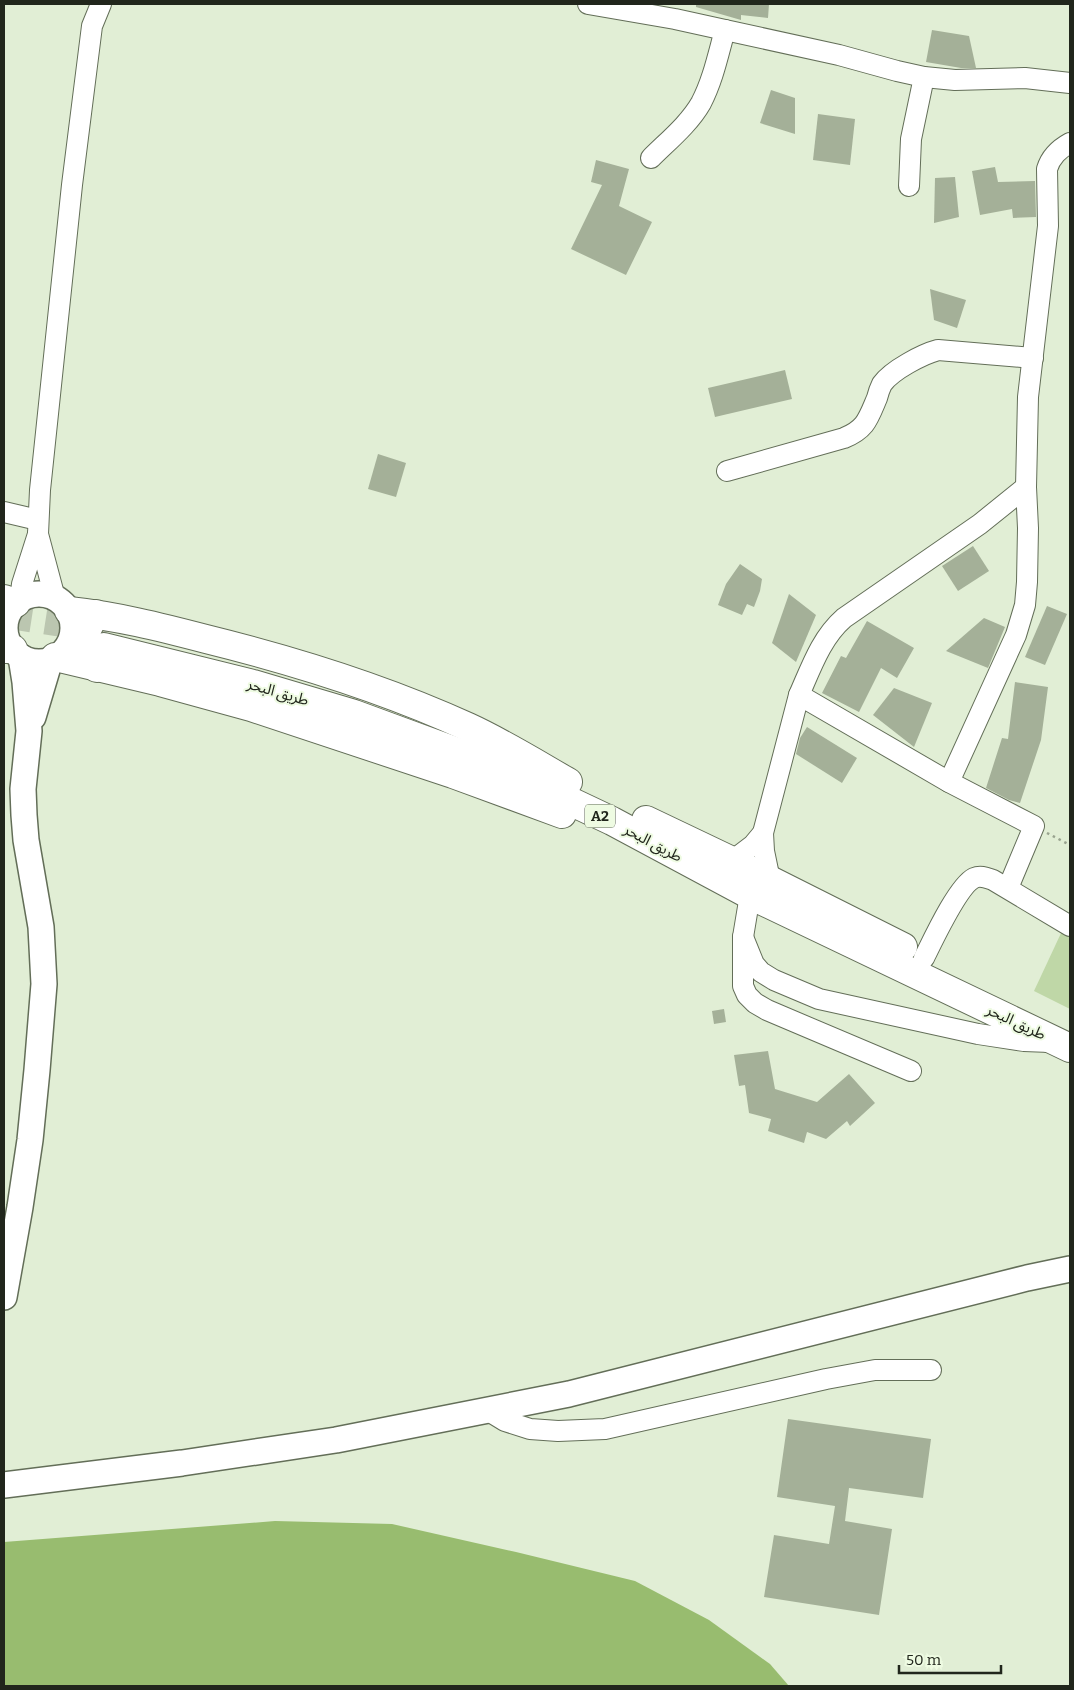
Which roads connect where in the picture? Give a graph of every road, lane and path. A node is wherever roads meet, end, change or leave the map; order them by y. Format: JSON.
{"nodes":[{"id":1,"x":88,"y":4,"type":"edge"},
{"id":2,"x":101,"y":4,"type":"edge"},
{"id":3,"x":588,"y":4,"type":"edge"},
{"id":4,"x":92,"y":26,"type":"junction"},
{"id":5,"x":725,"y":30,"type":"junction"},
{"id":6,"x":924,"y":77,"type":"junction"},
{"id":7,"x":1070,"y":83,"type":"edge"},
{"id":8,"x":1070,"y":143,"type":"edge"},
{"id":9,"x":652,"y":158,"type":"dead end"},
{"id":10,"x":909,"y":186,"type":"dead end"},
{"id":11,"x":1033,"y":358,"type":"junction"},
{"id":12,"x":727,"y":471,"type":"dead end"},
{"id":13,"x":1026,"y":487,"type":"junction"},
{"id":14,"x":4,"y":512,"type":"edge"},
{"id":15,"x":38,"y":527,"type":"junction"},
{"id":16,"x":13,"y":601,"type":"edge"},
{"id":17,"x":62,"y":605,"type":"junction"},
{"id":18,"x":101,"y":640,"type":"junction"},
{"id":19,"x":13,"y":652,"type":"edge"},
{"id":20,"x":53,"y":659,"type":"junction"},
{"id":21,"x":800,"y":695,"type":"junction"},
{"id":22,"x":29,"y":731,"type":"junction"},
{"id":23,"x":949,"y":782,"type":"junction"},
{"id":24,"x":1034,"y":826,"type":"junction"},
{"id":25,"x":763,"y":833,"type":"junction"},
{"id":26,"x":1070,"y":845,"type":"edge"},
{"id":27,"x":732,"y":861,"type":"junction"},
{"id":28,"x":760,"y":887,"type":"junction"},
{"id":29,"x":1008,"y":888,"type":"junction"},
{"id":30,"x":1070,"y":926,"type":"edge"},
{"id":31,"x":743,"y":937,"type":"junction"},
{"id":32,"x":924,"y":958,"type":"junction"},
{"id":33,"x":1067,"y":1040,"type":"edge"},
{"id":34,"x":911,"y":1071,"type":"dead end"},
{"id":35,"x":1070,"y":1269,"type":"edge"},
{"id":36,"x":4,"y":1297,"type":"edge"},
{"id":37,"x":931,"y":1370,"type":"dead end"},
{"id":38,"x":487,"y":1410,"type":"junction"},
{"id":39,"x":4,"y":1485,"type":"edge"}],
"edges":[{"from":1,"to":4,"type":"street"},
{"from":2,"to":4,"type":"street"},
{"from":3,"to":5,"type":"street"},
{"from":4,"to":15,"type":"street"},
{"from":5,"to":6,"type":"street"},
{"from":5,"to":9,"type":"street"},
{"from":6,"to":7,"type":"street"},
{"from":6,"to":10,"type":"street"},
{"from":8,"to":11,"type":"street"},
{"from":11,"to":12,"type":"street"},
{"from":11,"to":13,"type":"street"},
{"from":13,"to":21,"type":"street"},
{"from":13,"to":23,"type":"street"},
{"from":14,"to":15,"type":"street"},
{"from":15,"to":16,"type":"street"},
{"from":15,"to":17,"type":"street"},
{"from":16,"to":17,"type":"main road"},
{"from":16,"to":19,"type":"main road"},
{"from":17,"to":18,"type":"highway"},
{"from":17,"to":20,"type":"main road"},
{"from":18,"to":20,"type":"highway"},
{"from":18,"to":27,"type":"highway","name":"طريق البحر","number":"A2"},
{"from":18,"to":28,"type":"highway","name":"طريق البحر","number":"A2"},
{"from":19,"to":20,"type":"main road"},
{"from":19,"to":22,"type":"main road"},
{"from":20,"to":22,"type":"main road"},
{"from":21,"to":23,"type":"street"},
{"from":21,"to":25,"type":"street"},
{"from":22,"to":36,"type":"main road"},
{"from":23,"to":24,"type":"street"},
{"from":24,"to":26,"type":"path"},
{"from":24,"to":29,"type":"street"},
{"from":25,"to":27,"type":"street"},
{"from":25,"to":28,"type":"street"},
{"from":27,"to":28,"type":"highway","name":"طريق البحر","number":"A2"},
{"from":28,"to":31,"type":"street"},
{"from":28,"to":32,"type":"highway","name":"طريق البحر","number":"A2"},
{"from":28,"to":33,"type":"highway","name":"طريق البحر","number":"A2"},
{"from":29,"to":30,"type":"street"},
{"from":29,"to":32,"type":"street"},
{"from":31,"to":33,"type":"street"},
{"from":31,"to":34,"type":"street"},
{"from":32,"to":33,"type":"highway","name":"طريق البحر","number":"A2"},
{"from":35,"to":38,"type":"main road"},
{"from":37,"to":38,"type":"street"},
{"from":38,"to":39,"type":"main road"}]}
